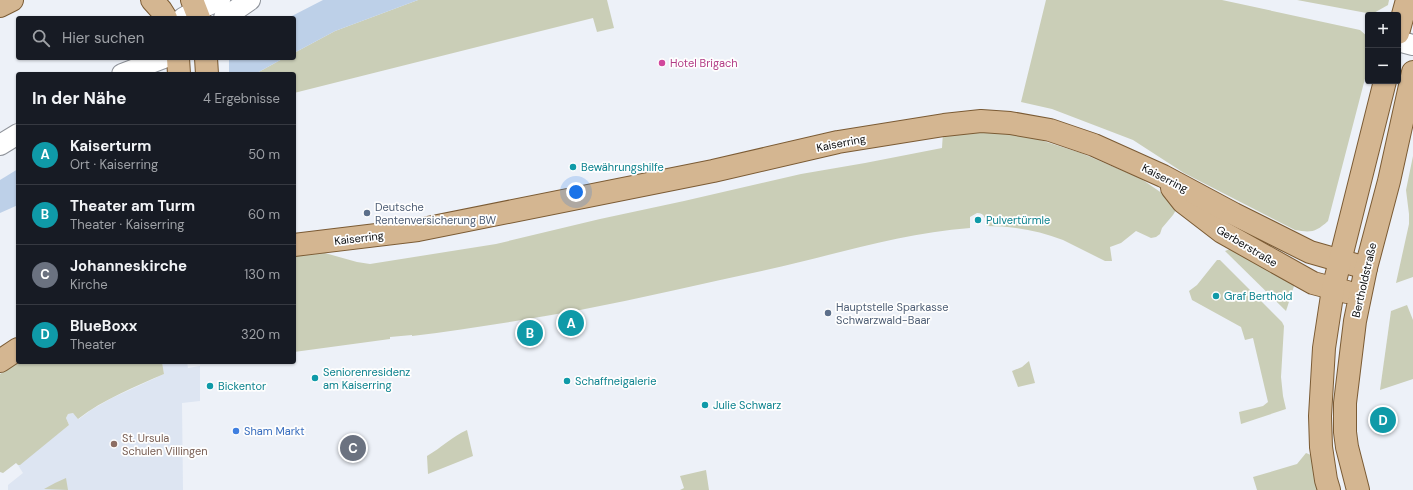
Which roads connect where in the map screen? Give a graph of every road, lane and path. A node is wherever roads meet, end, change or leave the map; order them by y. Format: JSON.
{"nodes":[{"id":1,"x":12,"y":0,"type":"edge"},
{"id":2,"x":152,"y":0,"type":"edge"},
{"id":3,"x":220,"y":0,"type":"edge"},
{"id":4,"x":250,"y":0,"type":"edge"},
{"id":5,"x":0,"y":6,"type":"edge"},
{"id":6,"x":193,"y":12,"type":"edge"},
{"id":7,"x":165,"y":16,"type":"edge"},
{"id":8,"x":227,"y":16,"type":"edge"},
{"id":9,"x":1401,"y":42,"type":"edge"},
{"id":10,"x":1413,"y":45,"type":"edge"},
{"id":11,"x":125,"y":60,"type":"edge"},
{"id":12,"x":206,"y":60,"type":"edge"},
{"id":13,"x":175,"y":63,"type":"edge"},
{"id":14,"x":113,"y":72,"type":"edge"},
{"id":15,"x":132,"y":72,"type":"edge"},
{"id":16,"x":207,"y":72,"type":"edge"},
{"id":17,"x":1413,"y":72,"type":"edge"},
{"id":18,"x":1384,"y":84,"type":"edge"},
{"id":19,"x":16,"y":135,"type":"edge"},
{"id":20,"x":0,"y":145,"type":"edge"},
{"id":21,"x":1163,"y":176,"type":"junction"},
{"id":22,"x":296,"y":245,"type":"edge"},
{"id":23,"x":1341,"y":261,"type":"junction"},
{"id":24,"x":1366,"y":268,"type":"junction"},
{"id":25,"x":1334,"y":289,"type":"junction"},
{"id":26,"x":1359,"y":302,"type":"junction"},
{"id":27,"x":16,"y":350,"type":"edge"},
{"id":28,"x":0,"y":361,"type":"edge"},
{"id":29,"x":1329,"y":490,"type":"edge"},
{"id":30,"x":1358,"y":490,"type":"edge"}],
"edges":[{"from":1,"to":5,"type":"main road"},
{"from":2,"to":7,"type":"main road"},
{"from":3,"to":6,"type":"street"},
{"from":4,"to":8,"type":"street"},
{"from":9,"to":10,"type":"street"},
{"from":11,"to":14,"type":"street"},
{"from":12,"to":16,"type":"main road"},
{"from":13,"to":15,"type":"street"},
{"from":17,"to":24,"type":"main road","name":"Bertholdstraße"},
{"from":18,"to":23,"type":"main road"},
{"from":19,"to":20,"type":"street"},
{"from":21,"to":22,"type":"main road","name":"Kaiserring"},
{"from":21,"to":23,"type":"main road","name":"Kaiserring"},
{"from":21,"to":25,"type":"main road","name":"Gerberstraße"},
{"from":23,"to":24,"type":"main road","name":"Kaiserring"},
{"from":23,"to":25,"type":"main road"},
{"from":24,"to":26,"type":"main road","name":"Bertholdstraße"},
{"from":25,"to":26,"type":"main road"},
{"from":25,"to":29,"type":"main road"},
{"from":26,"to":30,"type":"main road","name":"Bertholdstraße"},
{"from":27,"to":28,"type":"main road"}]}
